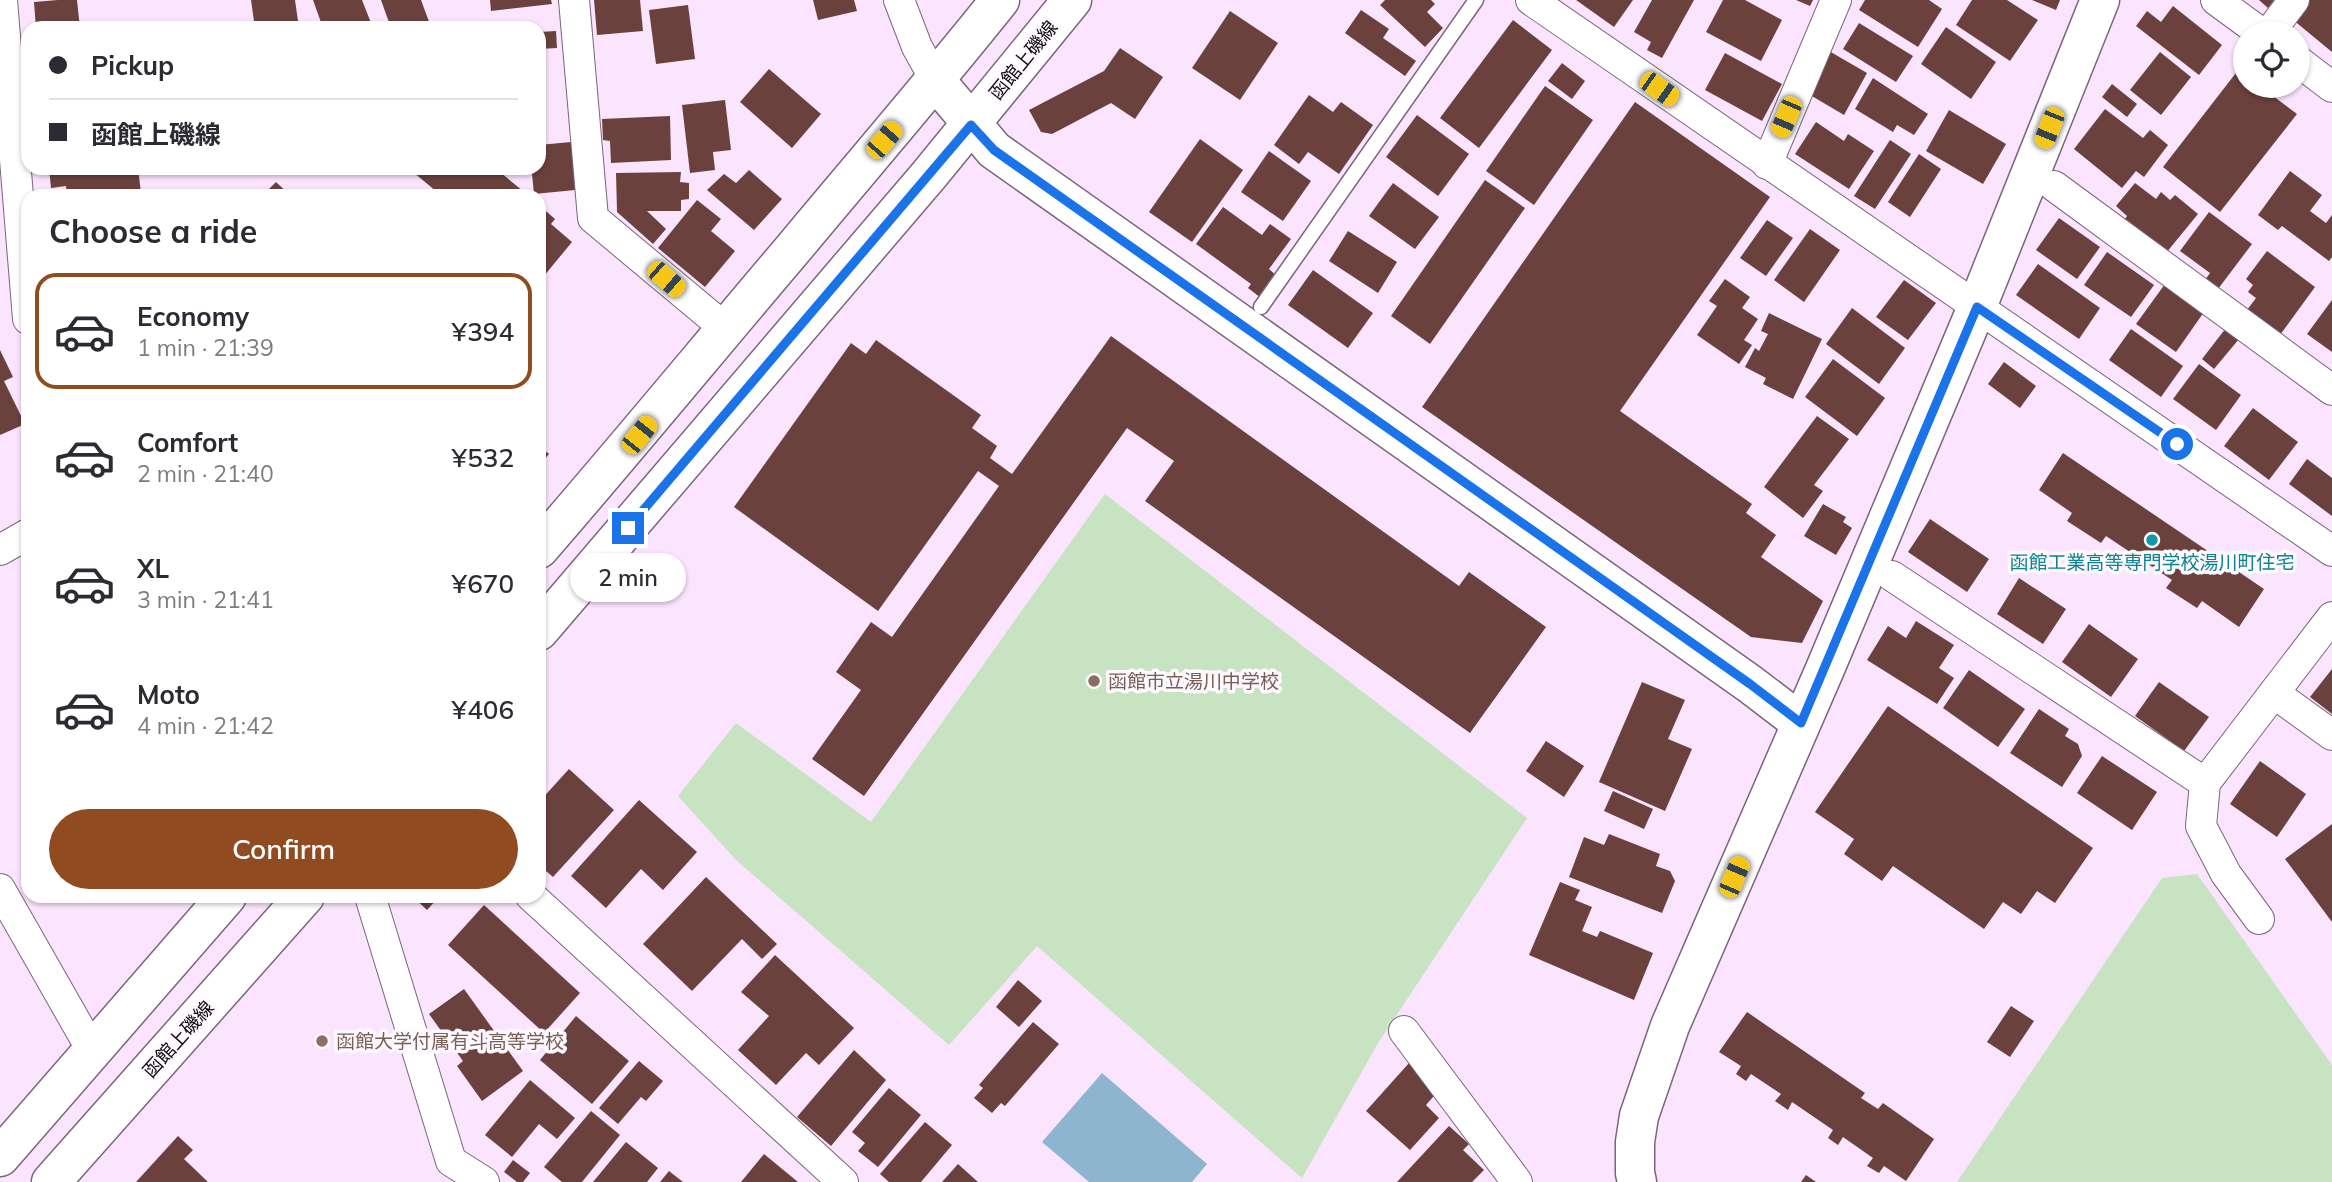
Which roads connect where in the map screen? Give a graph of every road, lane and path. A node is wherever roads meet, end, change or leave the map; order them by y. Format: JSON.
{"nodes":[{"id":1,"x":2,"y":0,"type":"edge"},
{"id":2,"x":574,"y":0,"type":"edge"},
{"id":3,"x":899,"y":0,"type":"edge"},
{"id":4,"x":1000,"y":0,"type":"edge"},
{"id":5,"x":1072,"y":0,"type":"edge"},
{"id":6,"x":1476,"y":0,"type":"edge"},
{"id":7,"x":1531,"y":0,"type":"edge"},
{"id":8,"x":1836,"y":0,"type":"edge"},
{"id":9,"x":2100,"y":0,"type":"edge"},
{"id":10,"x":2216,"y":0,"type":"edge"},
{"id":11,"x":2294,"y":0,"type":"edge"},
{"id":12,"x":2245,"y":21,"type":"edge"},
{"id":13,"x":2278,"y":21,"type":"edge"},
{"id":14,"x":2310,"y":70,"type":"edge"},
{"id":15,"x":936,"y":81,"type":"junction"},
{"id":16,"x":2332,"y":87,"type":"edge"},
{"id":17,"x":971,"y":125,"type":"junction"},
{"id":18,"x":1767,"y":164,"type":"junction"},
{"id":19,"x":2054,"y":186,"type":"dead end"},
{"id":20,"x":21,"y":233,"type":"edge"},
{"id":21,"x":1261,"y":307,"type":"dead end"},
{"id":22,"x":1977,"y":307,"type":"junction"},
{"id":23,"x":726,"y":329,"type":"junction"},
{"id":24,"x":2332,"y":390,"type":"edge"},
{"id":25,"x":21,"y":538,"type":"edge"},
{"id":26,"x":546,"y":541,"type":"edge"},
{"id":27,"x":0,"y":550,"type":"edge"},
{"id":28,"x":2332,"y":551,"type":"edge"},
{"id":29,"x":1892,"y":576,"type":"dead end"},
{"id":30,"x":2332,"y":617,"type":"edge"},
{"id":31,"x":546,"y":623,"type":"edge"},
{"id":32,"x":2274,"y":693,"type":"junction"},
{"id":33,"x":1801,"y":723,"type":"junction"},
{"id":34,"x":2332,"y":735,"type":"edge"},
{"id":35,"x":2205,"y":783,"type":"junction"},
{"id":36,"x":3,"y":901,"type":"edge"},
{"id":37,"x":221,"y":903,"type":"edge"},
{"id":38,"x":299,"y":903,"type":"edge"},
{"id":39,"x":372,"y":903,"type":"edge"},
{"id":40,"x":538,"y":903,"type":"edge"},
{"id":41,"x":2259,"y":919,"type":"dead end"},
{"id":42,"x":1404,"y":1031,"type":"dead end"},
{"id":43,"x":93,"y":1052,"type":"junction"},
{"id":44,"x":0,"y":1157,"type":"edge"},
{"id":45,"x":1632,"y":1179,"type":"edge"},
{"id":46,"x":51,"y":1182,"type":"edge"},
{"id":47,"x":484,"y":1182,"type":"edge"},
{"id":48,"x":843,"y":1182,"type":"edge"},
{"id":49,"x":1517,"y":1182,"type":"edge"}],
"edges":[{"from":1,"to":20,"type":"street"},
{"from":2,"to":23,"type":"street"},
{"from":3,"to":15,"type":"street"},
{"from":4,"to":15,"type":"street"},
{"from":5,"to":17,"type":"street","name":"函館上磯線"},
{"from":6,"to":21,"type":"lane"},
{"from":7,"to":18,"type":"street"},
{"from":8,"to":18,"type":"street"},
{"from":9,"to":22,"type":"street"},
{"from":10,"to":12,"type":"street"},
{"from":11,"to":13,"type":"street"},
{"from":14,"to":16,"type":"street"},
{"from":15,"to":17,"type":"street"},
{"from":15,"to":23,"type":"street"},
{"from":17,"to":31,"type":"street","name":"函館上磯線"},
{"from":17,"to":33,"type":"street"},
{"from":18,"to":22,"type":"street"},
{"from":19,"to":24,"type":"street"},
{"from":22,"to":28,"type":"street"},
{"from":22,"to":33,"type":"street"},
{"from":23,"to":26,"type":"street"},
{"from":25,"to":27,"type":"street"},
{"from":29,"to":35,"type":"street"},
{"from":30,"to":32,"type":"street"},
{"from":32,"to":34,"type":"street"},
{"from":32,"to":35,"type":"street"},
{"from":33,"to":45,"type":"street"},
{"from":35,"to":41,"type":"street"},
{"from":36,"to":43,"type":"street"},
{"from":37,"to":43,"type":"street"},
{"from":38,"to":46,"type":"street","name":"函館上磯線"},
{"from":39,"to":47,"type":"street"},
{"from":40,"to":48,"type":"street"},
{"from":42,"to":49,"type":"street"},
{"from":43,"to":44,"type":"street"}]}
